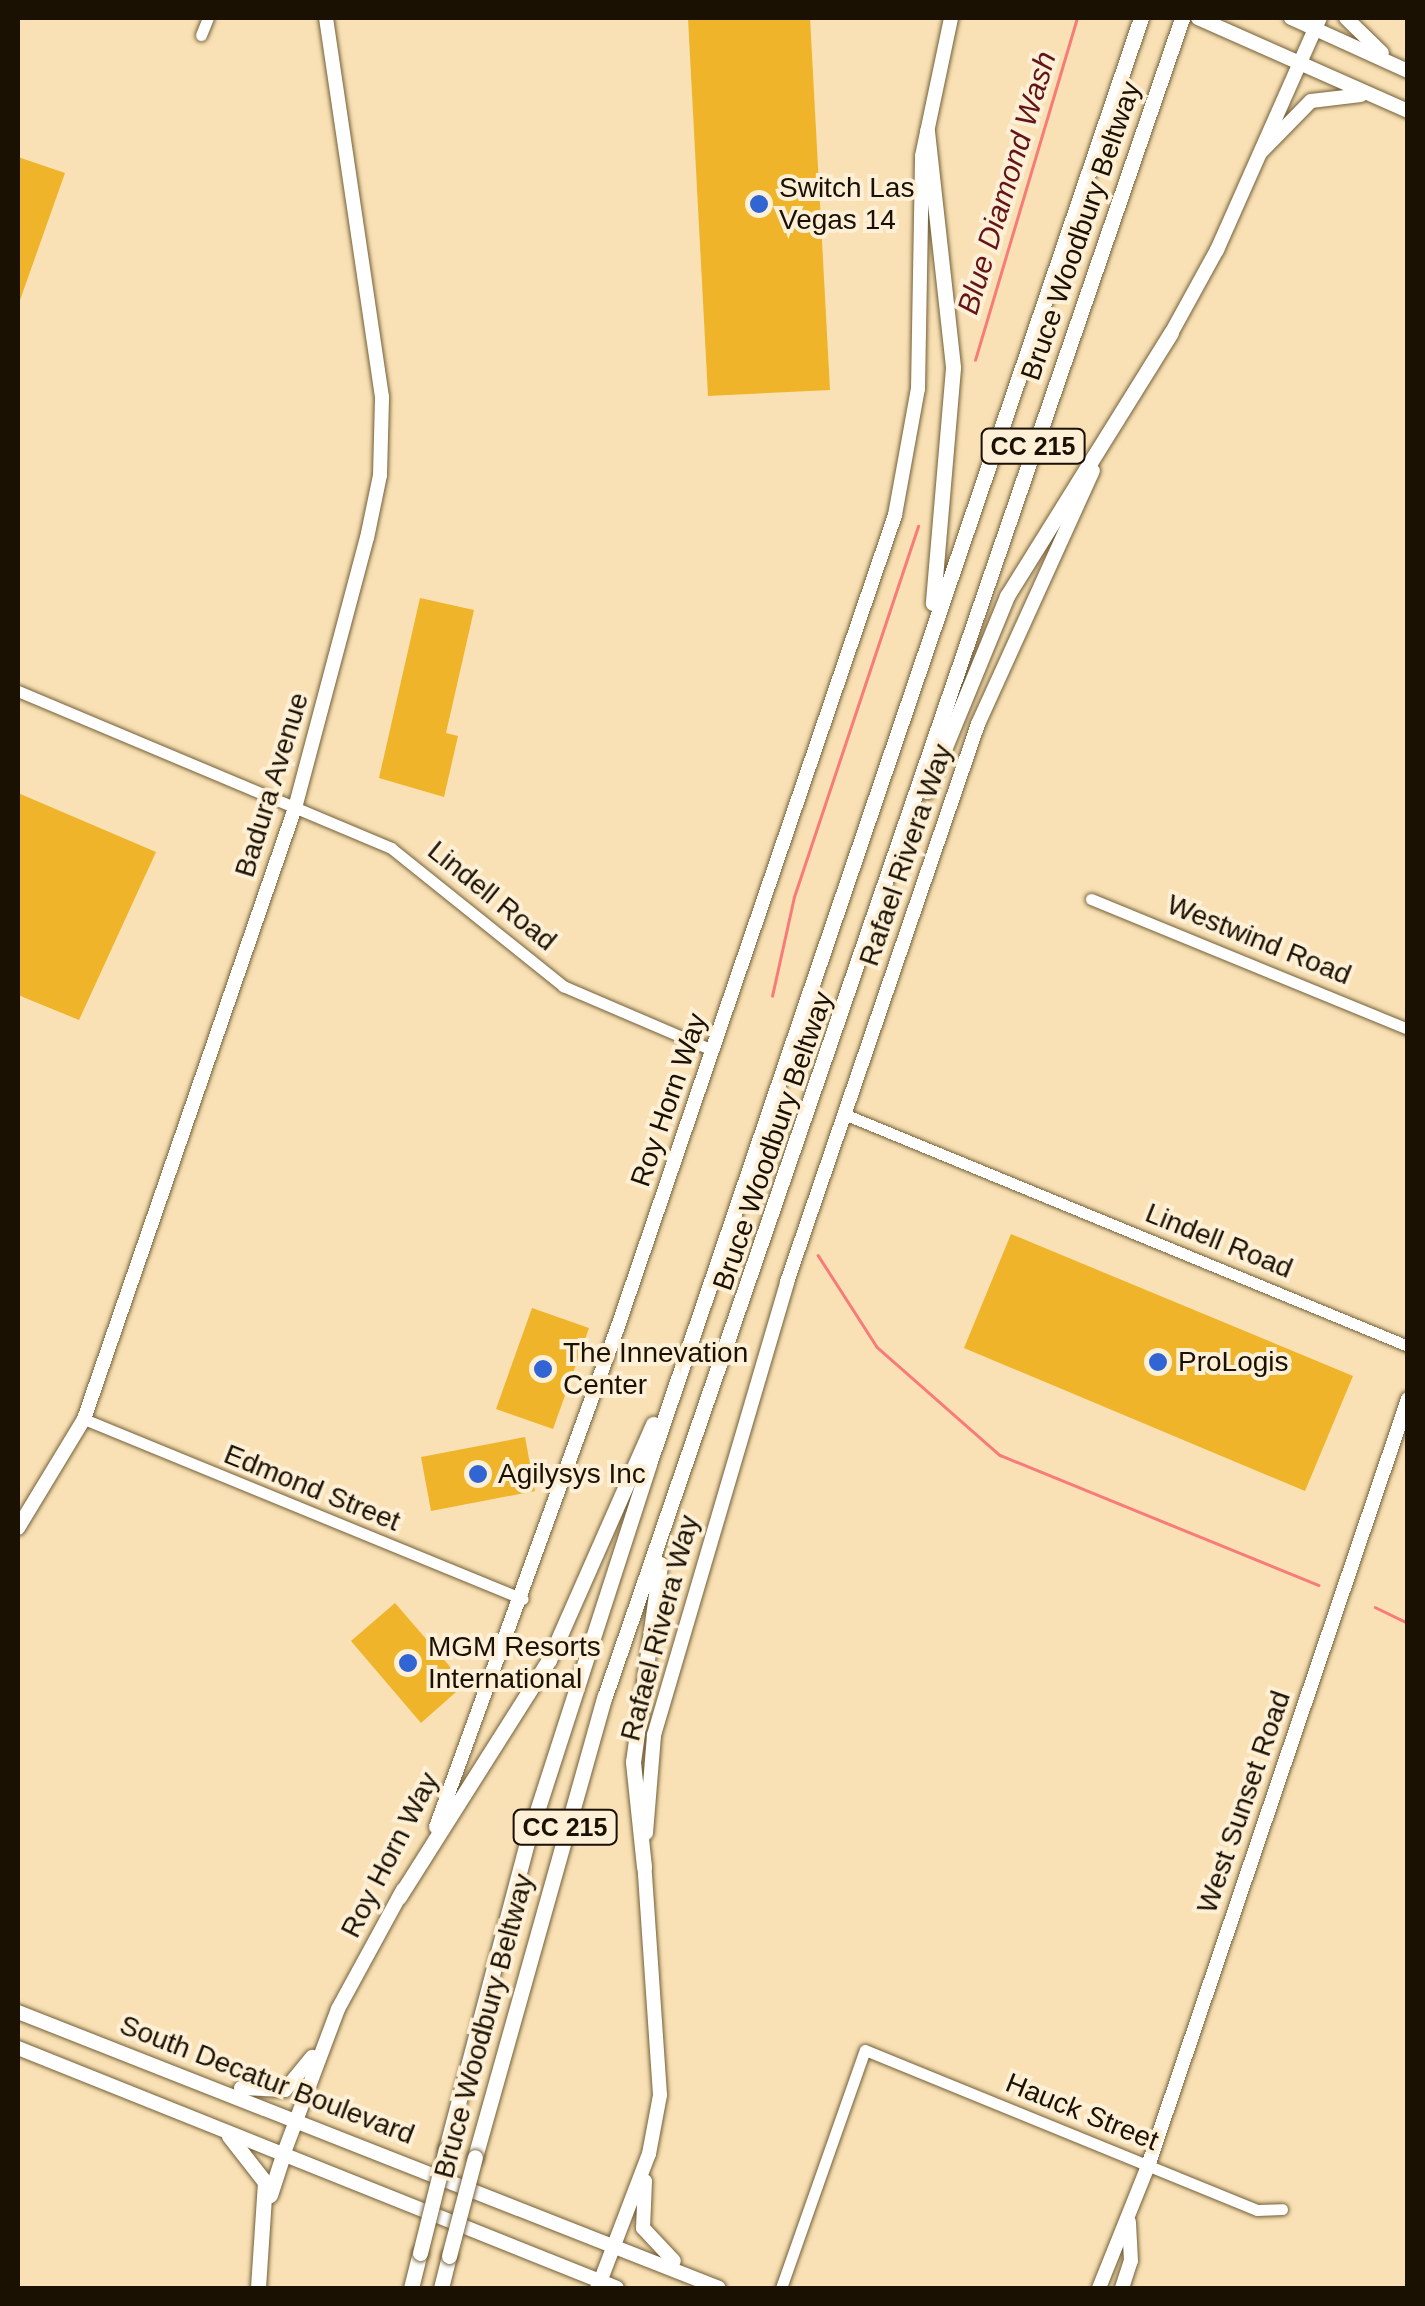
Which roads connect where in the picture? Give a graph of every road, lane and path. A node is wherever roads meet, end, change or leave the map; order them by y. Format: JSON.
{"nodes":[{"id":1,"x":208,"y":18,"type":"edge"},
{"id":2,"x":326,"y":18,"type":"edge"},
{"id":3,"x":951,"y":18,"type":"edge"},
{"id":4,"x":1141,"y":18,"type":"edge"},
{"id":5,"x":1182,"y":18,"type":"edge"},
{"id":6,"x":1198,"y":18,"type":"edge"},
{"id":7,"x":1291,"y":18,"type":"edge"},
{"id":8,"x":1346,"y":18,"type":"edge"},
{"id":9,"x":1317,"y":23,"type":"edge"},
{"id":10,"x":201,"y":35,"type":"dead end"},
{"id":11,"x":1389,"y":62,"type":"junction"},
{"id":12,"x":1298,"y":64,"type":"junction"},
{"id":13,"x":1408,"y":71,"type":"edge"},
{"id":14,"x":1372,"y":96,"type":"junction"},
{"id":15,"x":1408,"y":110,"type":"edge"},
{"id":16,"x":927,"y":130,"type":"junction"},
{"id":17,"x":1257,"y":156,"type":"junction"},
{"id":18,"x":1172,"y":333,"type":"junction"},
{"id":19,"x":931,"y":626,"type":"junction"},
{"id":20,"x":18,"y":690,"type":"edge"},
{"id":21,"x":295,"y":808,"type":"junction"},
{"id":22,"x":888,"y":876,"type":"junction"},
{"id":23,"x":1091,"y":899,"type":"dead end"},
{"id":24,"x":1408,"y":1029,"type":"edge"},
{"id":25,"x":712,"y":1050,"type":"junction"},
{"id":26,"x":844,"y":1114,"type":"junction"},
{"id":27,"x":697,"y":1324,"type":"junction"},
{"id":28,"x":1408,"y":1346,"type":"edge"},
{"id":29,"x":1408,"y":1398,"type":"edge"},
{"id":30,"x":84,"y":1419,"type":"junction"},
{"id":31,"x":672,"y":1502,"type":"junction"},
{"id":32,"x":18,"y":1528,"type":"edge"},
{"id":33,"x":522,"y":1600,"type":"junction"},
{"id":34,"x":644,"y":1867,"type":"junction"},
{"id":35,"x":399,"y":1897,"type":"junction"},
{"id":36,"x":338,"y":2008,"type":"junction"},
{"id":37,"x":18,"y":2012,"type":"edge"},
{"id":38,"x":18,"y":2048,"type":"edge"},
{"id":39,"x":205,"y":2081,"type":"junction"},
{"id":40,"x":297,"y":2118,"type":"junction"},
{"id":41,"x":229,"y":2136,"type":"junction"},
{"id":42,"x":649,"y":2154,"type":"junction"},
{"id":43,"x":282,"y":2158,"type":"junction"},
{"id":44,"x":1148,"y":2166,"type":"junction"},
{"id":45,"x":1282,"y":2209,"type":"dead end"},
{"id":46,"x":1129,"y":2222,"type":"junction"},
{"id":47,"x":263,"y":2223,"type":"junction"},
{"id":48,"x":615,"y":2242,"type":"junction"},
{"id":49,"x":694,"y":2277,"type":"junction"},
{"id":50,"x":598,"y":2285,"type":"edge"},
{"id":51,"x":258,"y":2288,"type":"edge"},
{"id":52,"x":412,"y":2288,"type":"edge"},
{"id":53,"x":441,"y":2288,"type":"edge"},
{"id":54,"x":617,"y":2288,"type":"edge"},
{"id":55,"x":719,"y":2288,"type":"edge"},
{"id":56,"x":781,"y":2288,"type":"edge"},
{"id":57,"x":1099,"y":2288,"type":"edge"},
{"id":58,"x":1122,"y":2288,"type":"edge"}],
"edges":[{"from":1,"to":10,"type":"street"},
{"from":2,"to":21,"type":"main road","name":"Badura Avenue"},
{"from":3,"to":16,"type":"main road","name":"Roy Horn Way"},
{"from":4,"to":19,"type":"highway","name":"Bruce Woodbury Beltway","number":"CC 215"},
{"from":5,"to":22,"type":"highway","name":"Bruce Woodbury Beltway","number":"CC 215"},
{"from":6,"to":12,"type":"main road"},
{"from":7,"to":9,"type":"main road"},
{"from":8,"to":11,"type":"main road"},
{"from":9,"to":11,"type":"main road"},
{"from":9,"to":12,"type":"main road","name":"Rafael Rivera Way"},
{"from":11,"to":13,"type":"main road"},
{"from":12,"to":14,"type":"main road"},
{"from":12,"to":17,"type":"main road","name":"Rafael Rivera Way"},
{"from":14,"to":15,"type":"main road"},
{"from":14,"to":17,"type":"main road"},
{"from":16,"to":19,"type":"highway"},
{"from":16,"to":25,"type":"main road","name":"Roy Horn Way"},
{"from":17,"to":18,"type":"main road","name":"Rafael Rivera Way"},
{"from":18,"to":22,"type":"highway"},
{"from":18,"to":26,"type":"main road","name":"Rafael Rivera Way"},
{"from":19,"to":27,"type":"highway","name":"Bruce Woodbury Beltway","number":"CC 215"},
{"from":20,"to":21,"type":"street","name":"Lindell Road"},
{"from":21,"to":25,"type":"street","name":"Lindell Road"},
{"from":21,"to":30,"type":"main road","name":"Badura Avenue"},
{"from":22,"to":31,"type":"highway","name":"Bruce Woodbury Beltway","number":"CC 215"},
{"from":23,"to":24,"type":"street","name":"Westwind Road"},
{"from":25,"to":33,"type":"main road","name":"Roy Horn Way"},
{"from":26,"to":28,"type":"street","name":"Lindell Road"},
{"from":26,"to":34,"type":"main road","name":"Rafael Rivera Way"},
{"from":27,"to":35,"type":"highway"},
{"from":27,"to":52,"type":"highway","name":"Bruce Woodbury Beltway","number":"CC 215","bridge":true},
{"from":29,"to":44,"type":"main road","name":"West Sunset Road"},
{"from":30,"to":32,"type":"main road","name":"Badura Avenue"},
{"from":30,"to":33,"type":"street","name":"Edmond Street"},
{"from":31,"to":34,"type":"highway"},
{"from":31,"to":53,"type":"highway","name":"Bruce Woodbury Beltway","number":"CC 215","bridge":true},
{"from":33,"to":35,"type":"main road","name":"Roy Horn Way"},
{"from":34,"to":42,"type":"main road","name":"Rafael Rivera Way"},
{"from":35,"to":36,"type":"main road","name":"Roy Horn Way"},
{"from":36,"to":39,"type":"main road"},
{"from":36,"to":40,"type":"main road","name":"Roy Horn Way"},
{"from":37,"to":39,"type":"main road","name":"South Decatur Boulevard"},
{"from":38,"to":41,"type":"main road"},
{"from":39,"to":40,"type":"main road","name":"South Decatur Boulevard"},
{"from":40,"to":43,"type":"main road","name":"Roy Horn Way"},
{"from":40,"to":48,"type":"main road","name":"South Decatur Boulevard"},
{"from":41,"to":43,"type":"main road"},
{"from":41,"to":47,"type":"highway"},
{"from":42,"to":48,"type":"main road","name":"Rafael Rivera Way"},
{"from":42,"to":49,"type":"main road"},
{"from":43,"to":47,"type":"highway"},
{"from":43,"to":50,"type":"main road"},
{"from":44,"to":45,"type":"street","name":"Hauck Street"},
{"from":44,"to":46,"type":"main road","name":"West Sunset Road"},
{"from":44,"to":56,"type":"street","name":"Hauck Street"},
{"from":46,"to":57,"type":"main road","name":"West Sunset Road"},
{"from":46,"to":58,"type":"main road","name":"West Sunset Road"},
{"from":47,"to":51,"type":"highway"},
{"from":48,"to":49,"type":"main road","name":"South Decatur Boulevard"},
{"from":48,"to":50,"type":"main road","name":"Rafael Rivera Way"},
{"from":49,"to":55,"type":"main road","name":"South Decatur Boulevard"},
{"from":50,"to":54,"type":"main road"}]}
